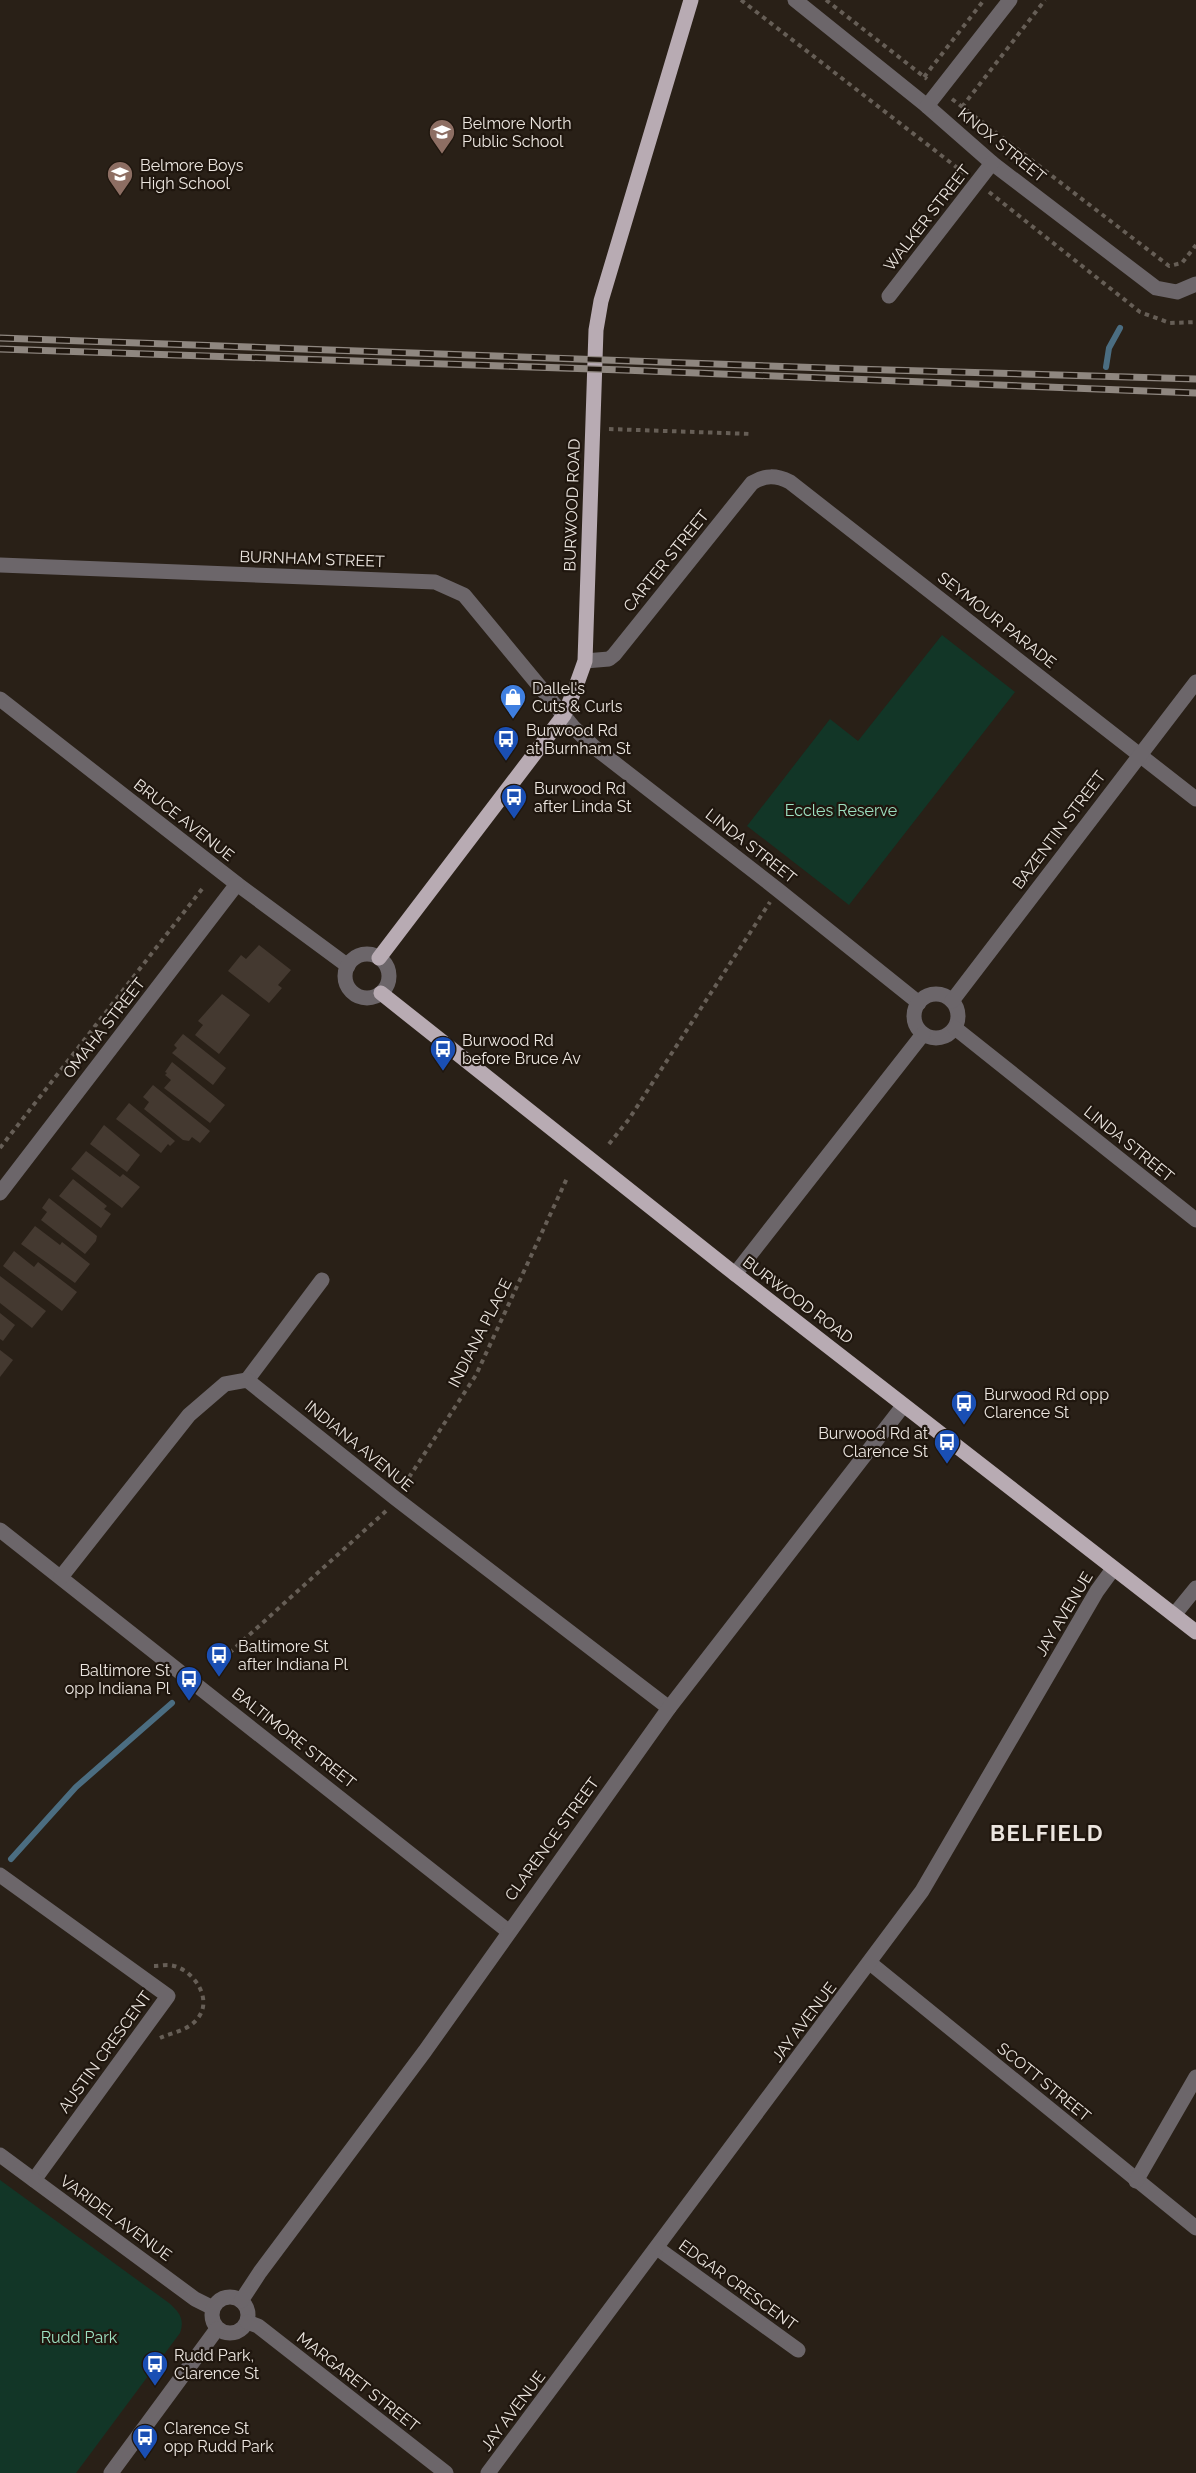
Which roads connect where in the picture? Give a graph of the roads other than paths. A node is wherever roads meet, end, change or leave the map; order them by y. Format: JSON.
{"nodes":[{"id":1,"x":691,"y":0,"type":"edge"},
{"id":2,"x":795,"y":0,"type":"edge"},
{"id":3,"x":1010,"y":0,"type":"edge"},
{"id":4,"x":927,"y":106,"type":"junction"},
{"id":5,"x":992,"y":163,"type":"junction"},
{"id":6,"x":1196,"y":284,"type":"edge"},
{"id":7,"x":889,"y":296,"type":"dead end"},
{"id":8,"x":772,"y":476,"type":"joint"},
{"id":9,"x":0,"y":564,"type":"edge"},
{"id":10,"x":585,"y":661,"type":"junction"},
{"id":11,"x":1196,"y":682,"type":"edge"},
{"id":12,"x":0,"y":699,"type":"edge"},
{"id":13,"x":564,"y":715,"type":"junction"},
{"id":14,"x":1138,"y":754,"type":"junction"},
{"id":15,"x":1196,"y":799,"type":"edge"},
{"id":16,"x":237,"y":884,"type":"junction"},
{"id":17,"x":378,"y":958,"type":"junction"},
{"id":18,"x":348,"y":966,"type":"junction"},
{"id":19,"x":381,"y":993,"type":"junction"},
{"id":20,"x":952,"y":1001,"type":"junction"},
{"id":21,"x":919,"y":1003,"type":"junction"},
{"id":22,"x":955,"y":1028,"type":"junction"},
{"id":23,"x":923,"y":1034,"type":"junction"},
{"id":24,"x":0,"y":1193,"type":"edge"},
{"id":25,"x":1196,"y":1220,"type":"edge"},
{"id":26,"x":735,"y":1274,"type":"junction"},
{"id":27,"x":322,"y":1280,"type":"dead end"},
{"id":28,"x":247,"y":1380,"type":"junction"},
{"id":29,"x":903,"y":1406,"type":"junction"},
{"id":30,"x":0,"y":1530,"type":"edge"},
{"id":31,"x":1113,"y":1569,"type":"junction"},
{"id":32,"x":61,"y":1577,"type":"junction"},
{"id":33,"x":1196,"y":1588,"type":"edge"},
{"id":34,"x":1174,"y":1615,"type":"junction"},
{"id":35,"x":1196,"y":1632,"type":"edge"},
{"id":36,"x":669,"y":1708,"type":"junction"},
{"id":37,"x":0,"y":1875,"type":"edge"},
{"id":38,"x":508,"y":1931,"type":"junction"},
{"id":39,"x":870,"y":1963,"type":"junction"},
{"id":40,"x":1196,"y":2077,"type":"edge"},
{"id":41,"x":0,"y":2155,"type":"edge"},
{"id":42,"x":34,"y":2180,"type":"junction"},
{"id":43,"x":1136,"y":2181,"type":"junction"},
{"id":44,"x":1196,"y":2228,"type":"edge"},
{"id":45,"x":657,"y":2248,"type":"junction"},
{"id":46,"x":241,"y":2301,"type":"junction"},
{"id":47,"x":213,"y":2308,"type":"junction"},
{"id":48,"x":247,"y":2322,"type":"junction"},
{"id":49,"x":217,"y":2329,"type":"junction"},
{"id":50,"x":798,"y":2350,"type":"dead end"},
{"id":51,"x":111,"y":2473,"type":"edge"},
{"id":52,"x":446,"y":2473,"type":"edge"},
{"id":53,"x":488,"y":2473,"type":"edge"}],
"edges":[{"from":1,"to":10,"type":"main road","name":"BURWOOD ROAD"},
{"from":2,"to":4,"type":"street","name":"KNOX STREET"},
{"from":3,"to":4,"type":"street"},
{"from":4,"to":5,"type":"street","name":"KNOX STREET"},
{"from":5,"to":6,"type":"street","name":"KNOX STREET"},
{"from":5,"to":7,"type":"street","name":"WALKER STREET"},
{"from":8,"to":10,"type":"street","name":"CARTER STREET"},
{"from":8,"to":14,"type":"street","name":"SEYMOUR PARADE"},
{"from":9,"to":13,"type":"street","name":"BURNHAM STREET"},
{"from":10,"to":13,"type":"main road","name":"BURWOOD ROAD"},
{"from":11,"to":14,"type":"street","name":"BAZENTIN STREET"},
{"from":12,"to":16,"type":"street","name":"BRUCE AVENUE"},
{"from":13,"to":17,"type":"main road","name":"BURWOOD ROAD"},
{"from":13,"to":21,"type":"street","name":"LINDA STREET"},
{"from":14,"to":15,"type":"street","name":"SEYMOUR PARADE"},
{"from":14,"to":20,"type":"street","name":"BAZENTIN STREET"},
{"from":16,"to":18,"type":"street","name":"BRUCE AVENUE"},
{"from":16,"to":24,"type":"street","name":"OMAHA STREET"},
{"from":17,"to":18,"type":"street"},
{"from":17,"to":19,"type":"street"},
{"from":18,"to":19,"type":"street"},
{"from":19,"to":26,"type":"main road","name":"BURWOOD ROAD"},
{"from":20,"to":21,"type":"street"},
{"from":20,"to":22,"type":"street"},
{"from":21,"to":23,"type":"street"},
{"from":22,"to":23,"type":"street"},
{"from":22,"to":25,"type":"street","name":"LINDA STREET"},
{"from":23,"to":26,"type":"street"},
{"from":26,"to":29,"type":"main road","name":"BURWOOD ROAD"},
{"from":27,"to":28,"type":"street"},
{"from":28,"to":32,"type":"street"},
{"from":28,"to":36,"type":"street","name":"INDIANA AVENUE"},
{"from":29,"to":31,"type":"main road","name":"BURWOOD ROAD"},
{"from":29,"to":36,"type":"street","name":"CLARENCE STREET"},
{"from":30,"to":32,"type":"street","name":"BALTIMORE STREET"},
{"from":31,"to":34,"type":"main road","name":"BURWOOD ROAD"},
{"from":31,"to":39,"type":"street","name":"JAY AVENUE"},
{"from":32,"to":38,"type":"street","name":"BALTIMORE STREET"},
{"from":33,"to":34,"type":"street"},
{"from":34,"to":35,"type":"main road","name":"BURWOOD ROAD"},
{"from":36,"to":38,"type":"street","name":"CLARENCE STREET"},
{"from":37,"to":42,"type":"street","name":"AUSTIN CRESCENT"},
{"from":38,"to":46,"type":"street","name":"CLARENCE STREET"},
{"from":39,"to":43,"type":"street","name":"SCOTT STREET"},
{"from":39,"to":45,"type":"street","name":"JAY AVENUE"},
{"from":40,"to":43,"type":"street"},
{"from":41,"to":42,"type":"street","name":"VARIDEL AVENUE"},
{"from":42,"to":47,"type":"street","name":"VARIDEL AVENUE"},
{"from":43,"to":44,"type":"street","name":"SCOTT STREET"},
{"from":45,"to":50,"type":"street","name":"EDGAR CRESCENT"},
{"from":45,"to":53,"type":"street","name":"JAY AVENUE"},
{"from":46,"to":47,"type":"street"},
{"from":46,"to":48,"type":"street"},
{"from":47,"to":49,"type":"street"},
{"from":48,"to":49,"type":"street"},
{"from":48,"to":52,"type":"street","name":"MARGARET STREET"},
{"from":49,"to":51,"type":"street"}]}
